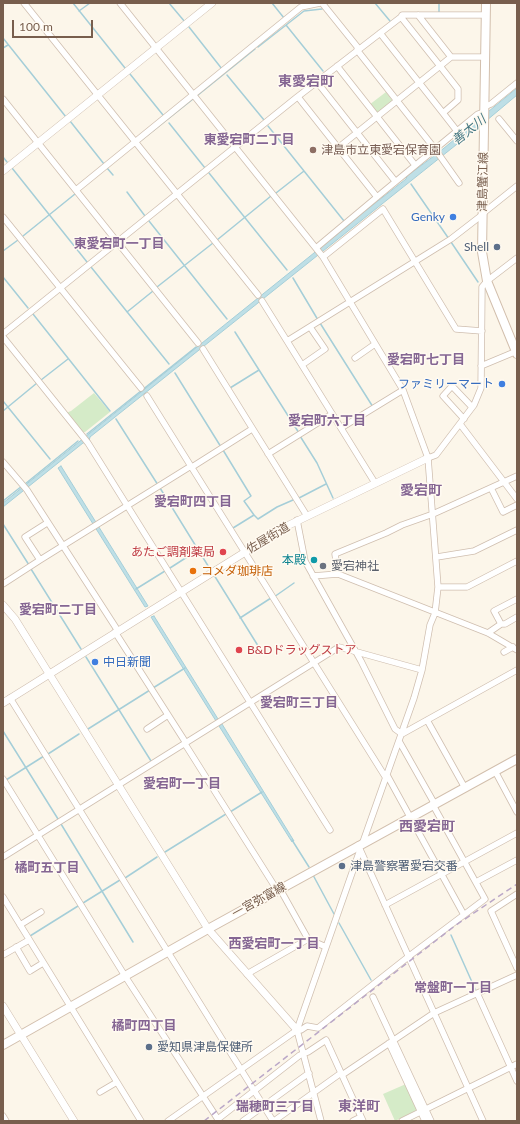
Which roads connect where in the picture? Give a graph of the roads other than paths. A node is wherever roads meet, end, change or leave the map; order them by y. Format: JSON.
{"nodes":[{"id":1,"x":24,"y":3,"type":"edge"},
{"id":2,"x":120,"y":3,"type":"edge"},
{"id":3,"x":212,"y":3,"type":"edge"},
{"id":4,"x":486,"y":3,"type":"edge"},
{"id":5,"x":323,"y":4,"type":"edge"},
{"id":6,"x":418,"y":15,"type":"junction"},
{"id":7,"x":486,"y":15,"type":"junction"},
{"id":8,"x":401,"y":17,"type":"junction"},
{"id":9,"x":380,"y":33,"type":"junction"},
{"id":10,"x":156,"y":48,"type":"junction"},
{"id":11,"x":358,"y":50,"type":"junction"},
{"id":12,"x":450,"y":57,"type":"junction"},
{"id":13,"x":485,"y":57,"type":"junction"},
{"id":14,"x":337,"y":66,"type":"junction"},
{"id":15,"x":440,"y":66,"type":"junction"},
{"id":16,"x":317,"y":82,"type":"junction"},
{"id":17,"x":419,"y":83,"type":"junction"},
{"id":18,"x":517,"y":83,"type":"edge"},
{"id":19,"x":98,"y":95,"type":"junction"},
{"id":20,"x":194,"y":95,"type":"junction"},
{"id":21,"x":298,"y":97,"type":"junction"},
{"id":22,"x":3,"y":99,"type":"edge"},
{"id":23,"x":397,"y":101,"type":"junction"},
{"id":24,"x":484,"y":110,"type":"junction"},
{"id":25,"x":443,"y":113,"type":"junction"},
{"id":26,"x":377,"y":117,"type":"junction"},
{"id":27,"x":499,"y":119,"type":"dead end"},
{"id":28,"x":457,"y":131,"type":"junction"},
{"id":29,"x":357,"y":133,"type":"junction"},
{"id":30,"x":517,"y":141,"type":"edge"},
{"id":31,"x":135,"y":142,"type":"junction"},
{"id":32,"x":38,"y":143,"type":"junction"},
{"id":33,"x":236,"y":147,"type":"junction"},
{"id":34,"x":338,"y":148,"type":"junction"},
{"id":35,"x":436,"y":150,"type":"junction"},
{"id":36,"x":415,"y":165,"type":"junction"},
{"id":37,"x":3,"y":171,"type":"edge"},
{"id":38,"x":395,"y":181,"type":"junction"},
{"id":39,"x":459,"y":183,"type":"dead end"},
{"id":40,"x":517,"y":186,"type":"edge"},
{"id":41,"x":76,"y":190,"type":"junction"},
{"id":42,"x":177,"y":194,"type":"junction"},
{"id":43,"x":377,"y":197,"type":"junction"},
{"id":44,"x":482,"y":214,"type":"junction"},
{"id":45,"x":3,"y":217,"type":"edge"},
{"id":46,"x":118,"y":242,"type":"junction"},
{"id":47,"x":317,"y":248,"type":"junction"},
{"id":48,"x":322,"y":256,"type":"junction"},
{"id":49,"x":517,"y":258,"type":"edge"},
{"id":50,"x":416,"y":261,"type":"junction"},
{"id":51,"x":487,"y":281,"type":"junction"},
{"id":52,"x":61,"y":287,"type":"junction"},
{"id":53,"x":258,"y":295,"type":"dead end"},
{"id":54,"x":262,"y":301,"type":"dead end"},
{"id":55,"x":350,"y":302,"type":"junction"},
{"id":56,"x":310,"y":327,"type":"junction"},
{"id":57,"x":482,"y":331,"type":"junction"},
{"id":58,"x":3,"y":334,"type":"edge"},
{"id":59,"x":3,"y":337,"type":"edge"},
{"id":60,"x":287,"y":341,"type":"junction"},
{"id":61,"x":198,"y":342,"type":"dead end"},
{"id":62,"x":375,"y":344,"type":"junction"},
{"id":63,"x":203,"y":349,"type":"dead end"},
{"id":64,"x":517,"y":352,"type":"edge"},
{"id":65,"x":355,"y":358,"type":"dead end"},
{"id":66,"x":302,"y":365,"type":"junction"},
{"id":67,"x":481,"y":366,"type":"junction"},
{"id":68,"x":141,"y":388,"type":"dead end"},
{"id":69,"x":403,"y":390,"type":"junction"},
{"id":70,"x":147,"y":396,"type":"dead end"},
{"id":71,"x":472,"y":407,"type":"junction"},
{"id":72,"x":332,"y":414,"type":"junction"},
{"id":73,"x":464,"y":418,"type":"junction"},
{"id":74,"x":460,"y":424,"type":"junction"},
{"id":75,"x":341,"y":428,"type":"junction"},
{"id":76,"x":252,"y":429,"type":"junction"},
{"id":77,"x":268,"y":454,"type":"junction"},
{"id":78,"x":428,"y":458,"type":"junction"},
{"id":79,"x":3,"y":462,"type":"edge"},
{"id":80,"x":192,"y":467,"type":"junction"},
{"id":81,"x":517,"y":476,"type":"edge"},
{"id":82,"x":504,"y":482,"type":"junction"},
{"id":83,"x":375,"y":483,"type":"junction"},
{"id":84,"x":491,"y":488,"type":"junction"},
{"id":85,"x":517,"y":499,"type":"edge"},
{"id":86,"x":517,"y":505,"type":"edge"},
{"id":87,"x":127,"y":507,"type":"junction"},
{"id":88,"x":433,"y":514,"type":"junction"},
{"id":89,"x":307,"y":516,"type":"junction"},
{"id":90,"x":297,"y":520,"type":"junction"},
{"id":91,"x":47,"y":523,"type":"junction"},
{"id":92,"x":517,"y":530,"type":"edge"},
{"id":93,"x":62,"y":546,"type":"junction"},
{"id":94,"x":244,"y":552,"type":"junction"},
{"id":95,"x":436,"y":557,"type":"junction"},
{"id":96,"x":40,"y":560,"type":"junction"},
{"id":97,"x":517,"y":561,"type":"edge"},
{"id":98,"x":338,"y":574,"type":"junction"},
{"id":99,"x":313,"y":576,"type":"junction"},
{"id":100,"x":3,"y":584,"type":"edge"},
{"id":101,"x":438,"y":587,"type":"junction"},
{"id":102,"x":181,"y":592,"type":"junction"},
{"id":103,"x":517,"y":599,"type":"edge"},
{"id":104,"x":3,"y":605,"type":"edge"},
{"id":105,"x":435,"y":613,"type":"junction"},
{"id":106,"x":517,"y":617,"type":"edge"},
{"id":107,"x":501,"y":624,"type":"junction"},
{"id":108,"x":116,"y":632,"type":"junction"},
{"id":109,"x":488,"y":633,"type":"junction"},
{"id":110,"x":515,"y":648,"type":"edge"},
{"id":111,"x":355,"y":652,"type":"junction"},
{"id":112,"x":504,"y":652,"type":"dead end"},
{"id":113,"x":314,"y":664,"type":"junction"},
{"id":114,"x":422,"y":670,"type":"junction"},
{"id":115,"x":517,"y":670,"type":"edge"},
{"id":116,"x":49,"y":674,"type":"junction"},
{"id":117,"x":10,"y":698,"type":"junction"},
{"id":118,"x":3,"y":703,"type":"edge"},
{"id":119,"x":251,"y":703,"type":"junction"},
{"id":120,"x":168,"y":715,"type":"junction"},
{"id":121,"x":427,"y":720,"type":"junction"},
{"id":122,"x":147,"y":729,"type":"dead end"},
{"id":123,"x":402,"y":734,"type":"junction"},
{"id":124,"x":399,"y":741,"type":"junction"},
{"id":125,"x":185,"y":744,"type":"junction"},
{"id":126,"x":517,"y":759,"type":"edge"},
{"id":127,"x":494,"y":771,"type":"junction"},
{"id":128,"x":386,"y":777,"type":"junction"},
{"id":129,"x":3,"y":779,"type":"edge"},
{"id":130,"x":119,"y":785,"type":"junction"},
{"id":131,"x":464,"y":788,"type":"junction"},
{"id":132,"x":434,"y":805,"type":"junction"},
{"id":133,"x":80,"y":810,"type":"junction"},
{"id":134,"x":517,"y":812,"type":"edge"},
{"id":135,"x":410,"y":818,"type":"junction"},
{"id":136,"x":330,"y":830,"type":"dead end"},
{"id":137,"x":517,"y":833,"type":"edge"},
{"id":138,"x":38,"y":836,"type":"junction"},
{"id":139,"x":360,"y":846,"type":"junction"},
{"id":140,"x":3,"y":857,"type":"edge"},
{"id":141,"x":517,"y":860,"type":"edge"},
{"id":142,"x":464,"y":861,"type":"junction"},
{"id":143,"x":440,"y":874,"type":"junction"},
{"id":144,"x":476,"y":882,"type":"junction"},
{"id":145,"x":278,"y":890,"type":"junction"},
{"id":146,"x":3,"y":897,"type":"edge"},
{"id":147,"x":516,"y":897,"type":"edge"},
{"id":148,"x":385,"y":905,"type":"junction"},
{"id":149,"x":41,"y":912,"type":"dead end"},
{"id":150,"x":464,"y":915,"type":"junction"},
{"id":151,"x":20,"y":925,"type":"junction"},
{"id":152,"x":208,"y":929,"type":"junction"},
{"id":153,"x":308,"y":939,"type":"junction"},
{"id":154,"x":29,"y":940,"type":"junction"},
{"id":155,"x":16,"y":947,"type":"junction"},
{"id":156,"x":326,"y":947,"type":"junction"},
{"id":157,"x":168,"y":952,"type":"junction"},
{"id":158,"x":3,"y":956,"type":"edge"},
{"id":159,"x":408,"y":956,"type":"junction"},
{"id":160,"x":515,"y":959,"type":"edge"},
{"id":161,"x":43,"y":963,"type":"junction"},
{"id":162,"x":517,"y":968,"type":"edge"},
{"id":163,"x":247,"y":974,"type":"junction"},
{"id":164,"x":517,"y":975,"type":"edge"},
{"id":165,"x":125,"y":976,"type":"junction"},
{"id":166,"x":477,"y":993,"type":"junction"},
{"id":167,"x":373,"y":997,"type":"dead end"},
{"id":168,"x":3,"y":1006,"type":"edge"},
{"id":169,"x":70,"y":1007,"type":"junction"},
{"id":170,"x":434,"y":1013,"type":"junction"},
{"id":171,"x":297,"y":1030,"type":"junction"},
{"id":172,"x":21,"y":1035,"type":"junction"},
{"id":173,"x":392,"y":1041,"type":"junction"},
{"id":174,"x":3,"y":1046,"type":"edge"},
{"id":175,"x":304,"y":1054,"type":"junction"},
{"id":176,"x":517,"y":1064,"type":"edge"},
{"id":177,"x":511,"y":1067,"type":"junction"},
{"id":178,"x":240,"y":1070,"type":"junction"},
{"id":179,"x":309,"y":1073,"type":"junction"},
{"id":180,"x":342,"y":1074,"type":"junction"},
{"id":181,"x":517,"y":1081,"type":"edge"},
{"id":182,"x":117,"y":1082,"type":"junction"},
{"id":183,"x":468,"y":1088,"type":"junction"},
{"id":184,"x":100,"y":1092,"type":"dead end"},
{"id":185,"x":254,"y":1092,"type":"junction"},
{"id":186,"x":314,"y":1092,"type":"junction"},
{"id":187,"x":203,"y":1096,"type":"junction"},
{"id":188,"x":263,"y":1106,"type":"junction"},
{"id":189,"x":423,"y":1111,"type":"junction"},
{"id":190,"x":3,"y":1116,"type":"edge"},
{"id":191,"x":362,"y":1119,"type":"edge"},
{"id":192,"x":219,"y":1120,"type":"edge"},
{"id":193,"x":6,"y":1121,"type":"edge"},
{"id":194,"x":72,"y":1121,"type":"edge"},
{"id":195,"x":141,"y":1121,"type":"edge"},
{"id":196,"x":168,"y":1121,"type":"edge"},
{"id":197,"x":243,"y":1121,"type":"edge"},
{"id":198,"x":273,"y":1121,"type":"edge"},
{"id":199,"x":321,"y":1121,"type":"edge"},
{"id":200,"x":353,"y":1121,"type":"edge"},
{"id":201,"x":402,"y":1121,"type":"edge"},
{"id":202,"x":425,"y":1121,"type":"edge"},
{"id":203,"x":431,"y":1121,"type":"edge"},
{"id":204,"x":483,"y":1121,"type":"edge"}],
"edges":[{"from":1,"to":19,"type":"street"},
{"from":2,"to":10,"type":"street"},
{"from":3,"to":10,"type":"street"},
{"from":4,"to":7,"type":"main road","name":"津島蟹江線"},
{"from":5,"to":11,"type":"street"},
{"from":5,"to":20,"type":"street"},
{"from":6,"to":7,"type":"street"},
{"from":6,"to":8,"type":"street"},
{"from":6,"to":12,"type":"street"},
{"from":7,"to":13,"type":"main road","name":"津島蟹江線"},
{"from":8,"to":9,"type":"street"},
{"from":8,"to":15,"type":"street"},
{"from":9,"to":11,"type":"street"},
{"from":9,"to":17,"type":"street"},
{"from":10,"to":19,"type":"street"},
{"from":10,"to":20,"type":"street"},
{"from":11,"to":14,"type":"street"},
{"from":11,"to":23,"type":"street"},
{"from":12,"to":13,"type":"street"},
{"from":12,"to":15,"type":"street"},
{"from":13,"to":24,"type":"main road","name":"津島蟹江線"},
{"from":14,"to":16,"type":"street"},
{"from":14,"to":26,"type":"street"},
{"from":15,"to":17,"type":"street"},
{"from":15,"to":25,"type":"street"},
{"from":16,"to":21,"type":"street"},
{"from":16,"to":29,"type":"street"},
{"from":17,"to":23,"type":"street"},
{"from":17,"to":25,"type":"street"},
{"from":18,"to":24,"type":"street"},
{"from":19,"to":31,"type":"street"},
{"from":19,"to":32,"type":"street"},
{"from":20,"to":31,"type":"street"},
{"from":20,"to":33,"type":"street"},
{"from":21,"to":33,"type":"street"},
{"from":21,"to":34,"type":"street"},
{"from":22,"to":32,"type":"street"},
{"from":23,"to":26,"type":"street"},
{"from":23,"to":35,"type":"street"},
{"from":24,"to":28,"type":"street"},
{"from":24,"to":44,"type":"main road","name":"津島蟹江線"},
{"from":25,"to":28,"type":"street"},
{"from":26,"to":29,"type":"street"},
{"from":26,"to":36,"type":"street"},
{"from":27,"to":30,"type":"street"},
{"from":28,"to":35,"type":"street"},
{"from":29,"to":34,"type":"street"},
{"from":29,"to":38,"type":"street"},
{"from":31,"to":41,"type":"street"},
{"from":31,"to":42,"type":"street"},
{"from":32,"to":37,"type":"street"},
{"from":32,"to":41,"type":"street"},
{"from":33,"to":42,"type":"street"},
{"from":33,"to":47,"type":"street"},
{"from":34,"to":43,"type":"street"},
{"from":35,"to":36,"type":"street"},
{"from":35,"to":39,"type":"street"},
{"from":36,"to":38,"type":"street"},
{"from":38,"to":43,"type":"street"},
{"from":40,"to":44,"type":"street"},
{"from":41,"to":46,"type":"street"},
{"from":42,"to":46,"type":"street"},
{"from":42,"to":53,"type":"street"},
{"from":43,"to":47,"type":"street"},
{"from":44,"to":50,"type":"street"},
{"from":44,"to":51,"type":"main road","name":"津島蟹江線"},
{"from":45,"to":52,"type":"street"},
{"from":46,"to":52,"type":"street"},
{"from":46,"to":61,"type":"street"},
{"from":47,"to":48,"type":"street"},
{"from":48,"to":50,"type":"street"},
{"from":48,"to":55,"type":"street"},
{"from":49,"to":51,"type":"street"},
{"from":50,"to":55,"type":"street"},
{"from":50,"to":57,"type":"street"},
{"from":51,"to":57,"type":"street"},
{"from":51,"to":64,"type":"main road","name":"津島蟹江線"},
{"from":52,"to":58,"type":"street"},
{"from":52,"to":68,"type":"street"},
{"from":54,"to":60,"type":"street"},
{"from":55,"to":56,"type":"street"},
{"from":55,"to":62,"type":"street"},
{"from":56,"to":60,"type":"street"},
{"from":56,"to":66,"type":"street"},
{"from":57,"to":67,"type":"street"},
{"from":59,"to":87,"type":"street"},
{"from":60,"to":66,"type":"street"},
{"from":62,"to":65,"type":"street"},
{"from":62,"to":69,"type":"street"},
{"from":63,"to":76,"type":"street"},
{"from":64,"to":67,"type":"street"},
{"from":66,"to":72,"type":"street"},
{"from":67,"to":71,"type":"street"},
{"from":69,"to":75,"type":"street"},
{"from":69,"to":78,"type":"street"},
{"from":70,"to":80,"type":"street"},
{"from":71,"to":73,"type":"street"},
{"from":71,"to":73,"type":"street"},
{"from":72,"to":75,"type":"street"},
{"from":72,"to":77,"type":"street"},
{"from":73,"to":74,"type":"street"},
{"from":74,"to":78,"type":"street"},
{"from":74,"to":82,"type":"street"},
{"from":75,"to":83,"type":"street"},
{"from":76,"to":77,"type":"street"},
{"from":76,"to":80,"type":"street"},
{"from":77,"to":89,"type":"street"},
{"from":78,"to":83,"type":"street"},
{"from":78,"to":88,"type":"street"},
{"from":79,"to":91,"type":"street"},
{"from":80,"to":87,"type":"street"},
{"from":80,"to":94,"type":"street"},
{"from":81,"to":82,"type":"street"},
{"from":82,"to":84,"type":"street"},
{"from":82,"to":85,"type":"street"},
{"from":83,"to":89,"type":"street"},
{"from":84,"to":86,"type":"street"},
{"from":84,"to":88,"type":"street"},
{"from":87,"to":93,"type":"street"},
{"from":87,"to":102,"type":"street"},
{"from":88,"to":95,"type":"street"},
{"from":88,"to":98,"type":"street"},
{"from":89,"to":90,"type":"street"},
{"from":90,"to":94,"type":"street","name":"佐屋街道"},
{"from":90,"to":99,"type":"street","name":"佐屋街道"},
{"from":91,"to":93,"type":"street"},
{"from":91,"to":96,"type":"street"},
{"from":92,"to":95,"type":"street"},
{"from":93,"to":96,"type":"street"},
{"from":93,"to":108,"type":"street"},
{"from":94,"to":102,"type":"street","name":"佐屋街道"},
{"from":94,"to":113,"type":"street"},
{"from":95,"to":101,"type":"street"},
{"from":96,"to":100,"type":"street"},
{"from":97,"to":101,"type":"street"},
{"from":98,"to":99,"type":"street"},
{"from":98,"to":105,"type":"street"},
{"from":99,"to":111,"type":"street","name":"佐屋街道"},
{"from":101,"to":105,"type":"street"},
{"from":102,"to":108,"type":"street","name":"佐屋街道"},
{"from":102,"to":119,"type":"street"},
{"from":103,"to":107,"type":"street"},
{"from":104,"to":116,"type":"street"},
{"from":105,"to":109,"type":"street"},
{"from":105,"to":114,"type":"street"},
{"from":106,"to":107,"type":"street"},
{"from":107,"to":109,"type":"street"},
{"from":108,"to":116,"type":"street","name":"佐屋街道"},
{"from":108,"to":120,"type":"street"},
{"from":109,"to":110,"type":"street"},
{"from":110,"to":112,"type":"street"},
{"from":111,"to":113,"type":"street"},
{"from":111,"to":114,"type":"street"},
{"from":111,"to":123,"type":"street","name":"佐屋街道"},
{"from":113,"to":119,"type":"street"},
{"from":113,"to":128,"type":"street"},
{"from":114,"to":123,"type":"street"},
{"from":115,"to":121,"type":"street"},
{"from":116,"to":117,"type":"street","name":"佐屋街道"},
{"from":116,"to":130,"type":"street"},
{"from":117,"to":118,"type":"street","name":"佐屋街道"},
{"from":117,"to":133,"type":"street"},
{"from":119,"to":125,"type":"street"},
{"from":119,"to":136,"type":"street"},
{"from":120,"to":122,"type":"street"},
{"from":120,"to":125,"type":"street"},
{"from":121,"to":123,"type":"street"},
{"from":121,"to":131,"type":"street"},
{"from":123,"to":124,"type":"street"},
{"from":124,"to":128,"type":"street"},
{"from":124,"to":132,"type":"street"},
{"from":125,"to":130,"type":"street"},
{"from":125,"to":145,"type":"street"},
{"from":126,"to":127,"type":"main road","name":"一宮弥富線"},
{"from":127,"to":131,"type":"main road","name":"一宮弥富線"},
{"from":127,"to":134,"type":"street"},
{"from":128,"to":135,"type":"street"},
{"from":128,"to":139,"type":"street"},
{"from":129,"to":138,"type":"street"},
{"from":130,"to":133,"type":"street"},
{"from":130,"to":152,"type":"street"},
{"from":131,"to":132,"type":"main road","name":"一宮弥富線"},
{"from":132,"to":135,"type":"main road","name":"一宮弥富線"},
{"from":132,"to":142,"type":"street"},
{"from":133,"to":138,"type":"street"},
{"from":133,"to":157,"type":"street"},
{"from":135,"to":139,"type":"main road","name":"一宮弥富線"},
{"from":135,"to":143,"type":"street"},
{"from":137,"to":142,"type":"street"},
{"from":138,"to":140,"type":"street"},
{"from":138,"to":165,"type":"street"},
{"from":139,"to":145,"type":"main road","name":"一宮弥富線"},
{"from":139,"to":148,"type":"street"},
{"from":139,"to":156,"type":"street"},
{"from":141,"to":144,"type":"street"},
{"from":142,"to":143,"type":"street"},
{"from":142,"to":144,"type":"street"},
{"from":143,"to":148,"type":"street"},
{"from":143,"to":150,"type":"street"},
{"from":144,"to":150,"type":"street"},
{"from":145,"to":152,"type":"main road","name":"一宮弥富線"},
{"from":145,"to":153,"type":"street"},
{"from":146,"to":151,"type":"street"},
{"from":147,"to":160,"type":"street"},
{"from":148,"to":159,"type":"street"},
{"from":149,"to":151,"type":"street"},
{"from":150,"to":159,"type":"street"},
{"from":151,"to":154,"type":"street"},
{"from":152,"to":157,"type":"main road","name":"一宮弥富線"},
{"from":152,"to":163,"type":"street"},
{"from":153,"to":156,"type":"street"},
{"from":153,"to":163,"type":"street"},
{"from":154,"to":155,"type":"street"},
{"from":154,"to":161,"type":"street"},
{"from":155,"to":158,"type":"street"},
{"from":155,"to":161,"type":"street"},
{"from":156,"to":171,"type":"street"},
{"from":157,"to":165,"type":"main road","name":"一宮弥富線"},
{"from":157,"to":178,"type":"street"},
{"from":159,"to":170,"type":"street"},
{"from":159,"to":171,"type":"street"},
{"from":160,"to":162,"type":"street"},
{"from":161,"to":169,"type":"street"},
{"from":163,"to":171,"type":"street"},
{"from":164,"to":166,"type":"street"},
{"from":165,"to":169,"type":"main road","name":"一宮弥富線"},
{"from":165,"to":187,"type":"street"},
{"from":166,"to":170,"type":"street"},
{"from":166,"to":177,"type":"street"},
{"from":167,"to":173,"type":"street"},
{"from":168,"to":172,"type":"street"},
{"from":169,"to":172,"type":"main road","name":"一宮弥富線"},
{"from":169,"to":182,"type":"street"},
{"from":170,"to":173,"type":"street"},
{"from":170,"to":183,"type":"street"},
{"from":171,"to":175,"type":"street"},
{"from":171,"to":178,"type":"street"},
{"from":172,"to":174,"type":"main road","name":"一宮弥富線"},
{"from":172,"to":194,"type":"street"},
{"from":173,"to":180,"type":"street"},
{"from":173,"to":189,"type":"street"},
{"from":175,"to":179,"type":"street"},
{"from":175,"to":180,"type":"street"},
{"from":175,"to":185,"type":"street"},
{"from":176,"to":177,"type":"street"},
{"from":177,"to":181,"type":"street"},
{"from":177,"to":183,"type":"street"},
{"from":178,"to":185,"type":"street"},
{"from":178,"to":187,"type":"street"},
{"from":179,"to":186,"type":"street"},
{"from":179,"to":188,"type":"street"},
{"from":180,"to":186,"type":"street"},
{"from":180,"to":191,"type":"street"},
{"from":182,"to":184,"type":"street"},
{"from":182,"to":195,"type":"street"},
{"from":183,"to":189,"type":"street"},
{"from":183,"to":204,"type":"street"},
{"from":185,"to":188,"type":"street"},
{"from":185,"to":192,"type":"street"},
{"from":186,"to":198,"type":"street"},
{"from":186,"to":199,"type":"street"},
{"from":187,"to":192,"type":"street"},
{"from":187,"to":196,"type":"street"},
{"from":188,"to":197,"type":"street"},
{"from":188,"to":198,"type":"street"},
{"from":189,"to":201,"type":"street"},
{"from":189,"to":202,"type":"street"},
{"from":189,"to":203,"type":"street"},
{"from":190,"to":193,"type":"street"},
{"from":191,"to":200,"type":"street"}]}
